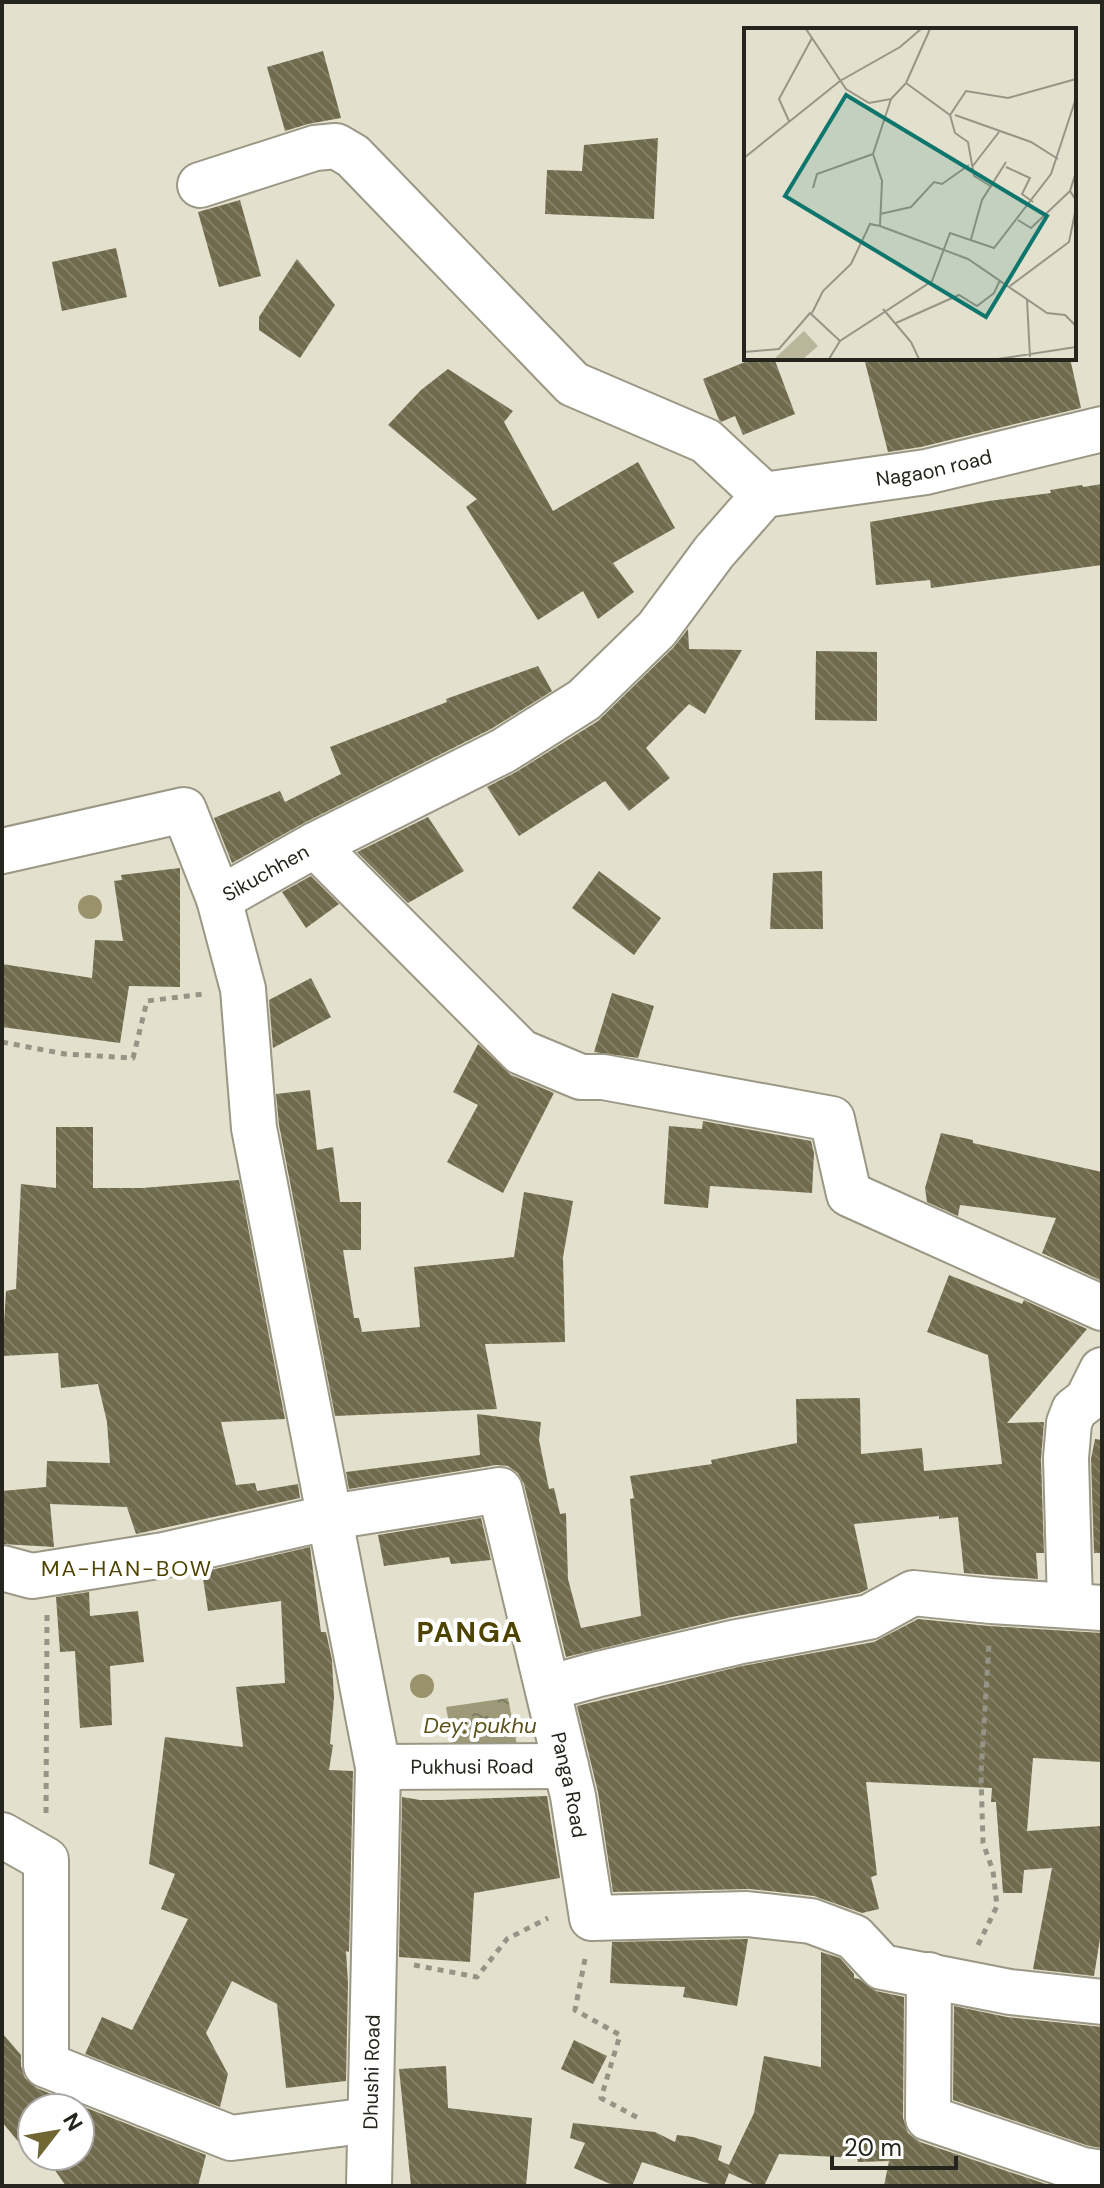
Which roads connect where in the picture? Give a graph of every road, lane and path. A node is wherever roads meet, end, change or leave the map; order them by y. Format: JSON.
{"nodes":[{"id":1,"x":200,"y":185,"type":"dead end"},
{"id":2,"x":1102,"y":429,"type":"edge"},
{"id":3,"x":764,"y":495,"type":"junction"},
{"id":4,"x":315,"y":845,"type":"junction"},
{"id":5,"x":2,"y":851,"type":"edge"},
{"id":6,"x":219,"y":899,"type":"junction"},
{"id":7,"x":243,"y":989,"type":"junction"},
{"id":8,"x":2,"y":1042,"type":"edge"},
{"id":9,"x":1102,"y":1308,"type":"edge"},
{"id":10,"x":1102,"y":1370,"type":"edge"},
{"id":11,"x":331,"y":1517,"type":"junction"},
{"id":12,"x":2,"y":1568,"type":"edge"},
{"id":13,"x":46,"y":1574,"type":"junction"},
{"id":14,"x":991,"y":1601,"type":"junction"},
{"id":15,"x":1086,"y":1606,"type":"edge"},
{"id":16,"x":548,"y":1688,"type":"junction"},
{"id":17,"x":566,"y":1766,"type":"junction"},
{"id":18,"x":378,"y":1767,"type":"junction"},
{"id":19,"x":2,"y":1835,"type":"edge"},
{"id":20,"x":46,"y":1860,"type":"junction"},
{"id":21,"x":592,"y":1918,"type":"junction"},
{"id":22,"x":507,"y":1939,"type":"dead end"},
{"id":23,"x":374,"y":1957,"type":"junction"},
{"id":24,"x":929,"y":1975,"type":"junction"},
{"id":25,"x":1102,"y":2002,"type":"edge"},
{"id":26,"x":640,"y":2119,"type":"dead end"},
{"id":27,"x":370,"y":2120,"type":"junction"},
{"id":28,"x":1102,"y":2173,"type":"edge"},
{"id":29,"x":369,"y":2186,"type":"edge"}],
"edges":[{"from":1,"to":3,"type":"street"},
{"from":2,"to":3,"type":"street","name":"Nagaon road"},
{"from":3,"to":4,"type":"street","name":"Sikuchhen"},
{"from":4,"to":6,"type":"street","name":"Sikuchhen"},
{"from":4,"to":9,"type":"street"},
{"from":5,"to":6,"type":"street"},
{"from":6,"to":7,"type":"street","name":"Sikuchhen"},
{"from":7,"to":8,"type":"path"},
{"from":7,"to":11,"type":"street","name":"Sikuchhen"},
{"from":10,"to":15,"type":"street"},
{"from":11,"to":13,"type":"street","name":"Panga Road"},
{"from":11,"to":16,"type":"street","name":"Panga Road"},
{"from":11,"to":18,"type":"street","name":"Sikuchhen"},
{"from":12,"to":13,"type":"street","name":"Panga Road"},
{"from":13,"to":20,"type":"path"},
{"from":14,"to":15,"type":"street"},
{"from":14,"to":16,"type":"street"},
{"from":14,"to":24,"type":"path"},
{"from":16,"to":17,"type":"street","name":"Panga Road"},
{"from":17,"to":18,"type":"street","name":"Pukhusi Road"},
{"from":17,"to":21,"type":"street","name":"Panga Road"},
{"from":18,"to":23,"type":"street","name":"Dhushi Road"},
{"from":19,"to":20,"type":"street"},
{"from":20,"to":27,"type":"street"},
{"from":21,"to":24,"type":"street"},
{"from":21,"to":26,"type":"path"},
{"from":22,"to":23,"type":"path"},
{"from":23,"to":27,"type":"street","name":"Dhushi Road"},
{"from":24,"to":25,"type":"street"},
{"from":24,"to":28,"type":"street"},
{"from":27,"to":29,"type":"street","name":"Dhushi Road"}]}
